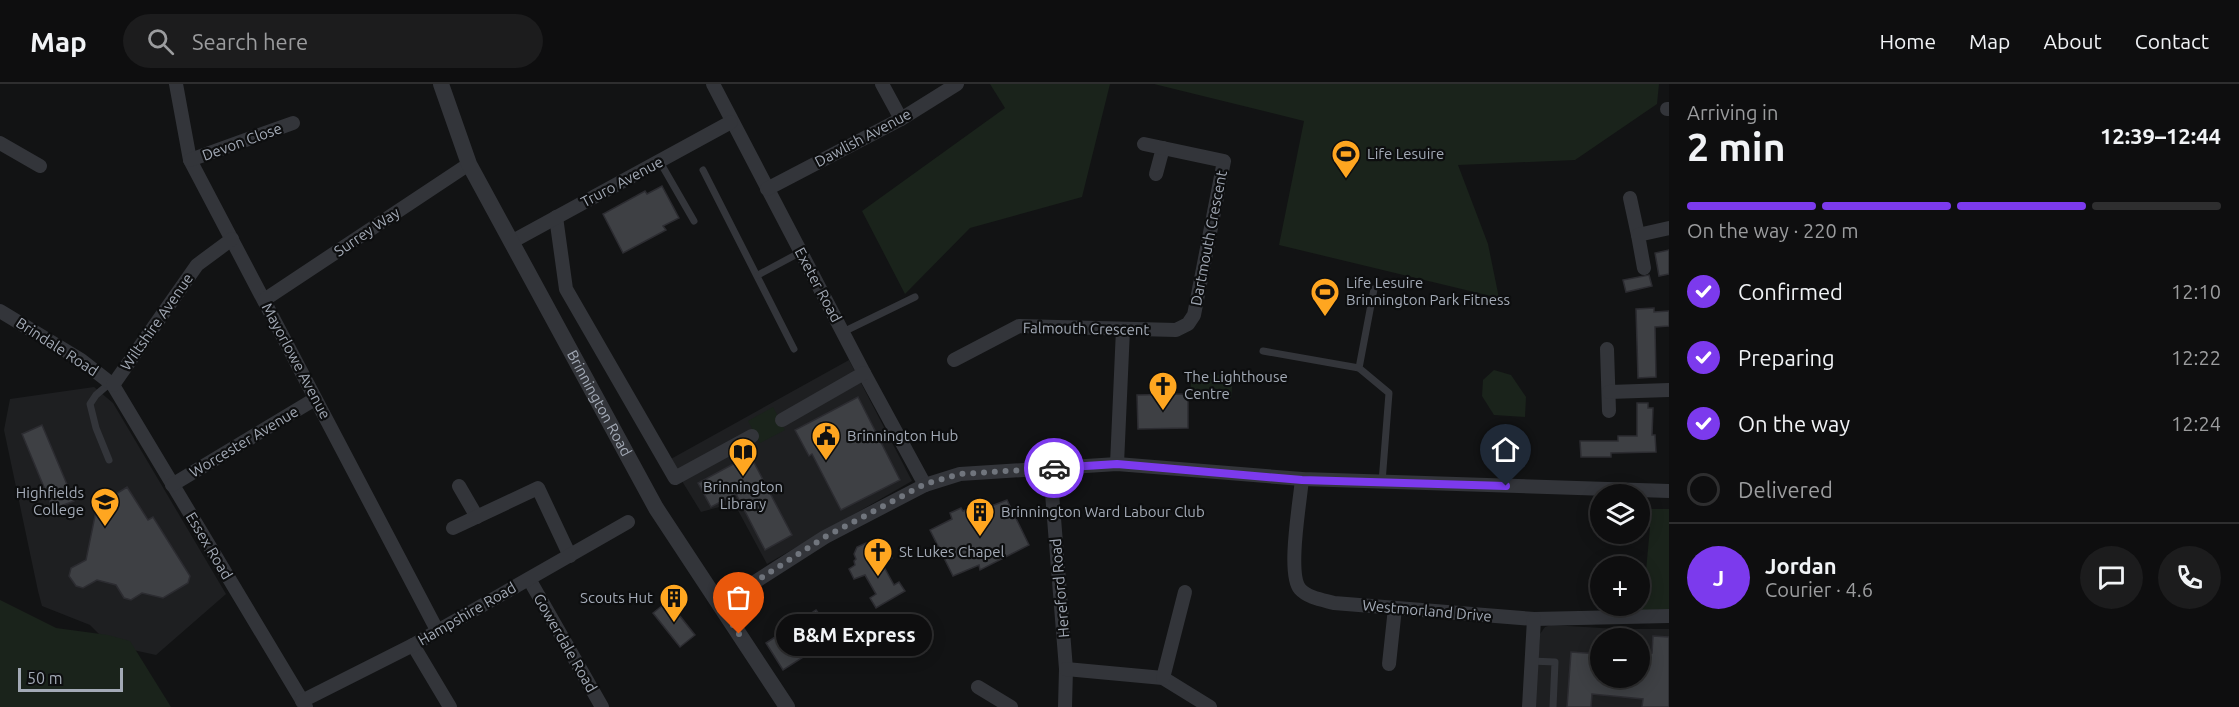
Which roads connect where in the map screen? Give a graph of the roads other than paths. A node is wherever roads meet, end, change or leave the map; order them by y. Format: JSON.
{"nodes":[{"id":1,"x":176,"y":84,"type":"edge"},
{"id":2,"x":441,"y":84,"type":"edge"},
{"id":3,"x":712,"y":84,"type":"edge"},
{"id":4,"x":882,"y":84,"type":"edge"},
{"id":5,"x":957,"y":84,"type":"edge"},
{"id":6,"x":901,"y":119,"type":"junction"},
{"id":7,"x":731,"y":122,"type":"junction"},
{"id":8,"x":293,"y":123,"type":"dead end"},
{"id":9,"x":0,"y":142,"type":"edge"},
{"id":10,"x":1144,"y":144,"type":"dead end"},
{"id":11,"x":1163,"y":148,"type":"junction"},
{"id":12,"x":190,"y":160,"type":"junction"},
{"id":13,"x":660,"y":162,"type":"junction"},
{"id":14,"x":470,"y":164,"type":"junction"},
{"id":15,"x":40,"y":166,"type":"dead end"},
{"id":16,"x":703,"y":170,"type":"dead end"},
{"id":17,"x":1156,"y":174,"type":"dead end"},
{"id":18,"x":767,"y":189,"type":"junction"},
{"id":19,"x":1630,"y":198,"type":"dead end"},
{"id":20,"x":556,"y":217,"type":"junction"},
{"id":21,"x":694,"y":221,"type":"dead end"},
{"id":22,"x":1669,"y":228,"type":"edge"},
{"id":23,"x":1638,"y":236,"type":"junction"},
{"id":24,"x":232,"y":239,"type":"junction"},
{"id":25,"x":513,"y":241,"type":"junction"},
{"id":26,"x":801,"y":252,"type":"junction"},
{"id":27,"x":1644,"y":268,"type":"dead end"},
{"id":28,"x":758,"y":275,"type":"junction"},
{"id":29,"x":1374,"y":289,"type":"dead end"},
{"id":30,"x":915,"y":297,"type":"dead end"},
{"id":31,"x":264,"y":300,"type":"junction"},
{"id":32,"x":0,"y":311,"type":"edge"},
{"id":33,"x":1188,"y":324,"type":"joint"},
{"id":34,"x":1123,"y":329,"type":"junction"},
{"id":35,"x":843,"y":332,"type":"junction"},
{"id":36,"x":1607,"y":348,"type":"dead end"},
{"id":37,"x":794,"y":349,"type":"dead end"},
{"id":38,"x":1263,"y":351,"type":"dead end"},
{"id":39,"x":954,"y":360,"type":"dead end"},
{"id":40,"x":1359,"y":368,"type":"junction"},
{"id":41,"x":864,"y":373,"type":"junction"},
{"id":42,"x":112,"y":384,"type":"junction"},
{"id":43,"x":1669,"y":390,"type":"edge"},
{"id":44,"x":1609,"y":392,"type":"junction"},
{"id":45,"x":315,"y":399,"type":"junction"},
{"id":46,"x":1609,"y":411,"type":"dead end"},
{"id":47,"x":782,"y":420,"type":"dead end"},
{"id":48,"x":752,"y":436,"type":"dead end"},
{"id":49,"x":110,"y":460,"type":"dead end"},
{"id":50,"x":1117,"y":464,"type":"junction"},
{"id":51,"x":1050,"y":468,"type":"junction"},
{"id":52,"x":1302,"y":480,"type":"junction"},
{"id":53,"x":1382,"y":482,"type":"junction"},
{"id":54,"x":925,"y":484,"type":"junction"},
{"id":55,"x":172,"y":485,"type":"junction"},
{"id":56,"x":459,"y":486,"type":"dead end"},
{"id":57,"x":1669,"y":491,"type":"edge"},
{"id":58,"x":477,"y":517,"type":"junction"},
{"id":59,"x":628,"y":522,"type":"dead end"},
{"id":60,"x":453,"y":528,"type":"dead end"},
{"id":61,"x":570,"y":556,"type":"junction"},
{"id":62,"x":529,"y":579,"type":"junction"},
{"id":63,"x":1185,"y":592,"type":"dead end"},
{"id":64,"x":719,"y":605,"type":"junction"},
{"id":65,"x":1395,"y":608,"type":"junction"},
{"id":66,"x":1669,"y":616,"type":"edge"},
{"id":67,"x":1534,"y":620,"type":"junction"},
{"id":68,"x":437,"y":630,"type":"junction"},
{"id":69,"x":413,"y":645,"type":"junction"},
{"id":70,"x":1531,"y":661,"type":"junction"},
{"id":71,"x":1389,"y":664,"type":"dead end"},
{"id":72,"x":1066,"y":669,"type":"junction"},
{"id":73,"x":1163,"y":678,"type":"junction"},
{"id":74,"x":978,"y":687,"type":"dead end"},
{"id":75,"x":304,"y":704,"type":"edge"},
{"id":76,"x":450,"y":707,"type":"edge"},
{"id":77,"x":602,"y":707,"type":"edge"},
{"id":78,"x":786,"y":707,"type":"edge"},
{"id":79,"x":1011,"y":707,"type":"edge"},
{"id":80,"x":1065,"y":707,"type":"edge"},
{"id":81,"x":1210,"y":707,"type":"edge"},
{"id":82,"x":1529,"y":707,"type":"edge"},
{"id":83,"x":1552,"y":707,"type":"edge"}],
"edges":[{"from":1,"to":12,"type":"street","name":"Mayorlowe Avenue"},
{"from":2,"to":14,"type":"street","name":"Brinnington Road"},
{"from":3,"to":7,"type":"street","name":"Exeter Road"},
{"from":4,"to":6,"type":"street"},
{"from":5,"to":6,"type":"street","name":"Dawlish Avenue"},
{"from":6,"to":18,"type":"street","name":"Dawlish Avenue"},
{"from":7,"to":13,"type":"street","name":"Truro Avenue"},
{"from":7,"to":18,"type":"street","name":"Exeter Road"},
{"from":8,"to":12,"type":"street","name":"Devon Close"},
{"from":9,"to":15,"type":"street"},
{"from":10,"to":11,"type":"street","name":"Dartmouth Crescent"},
{"from":11,"to":17,"type":"street"},
{"from":11,"to":33,"type":"street","name":"Dartmouth Crescent"},
{"from":12,"to":24,"type":"street","name":"Mayorlowe Avenue"},
{"from":13,"to":20,"type":"street","name":"Truro Avenue"},
{"from":13,"to":21,"type":"lane"},
{"from":14,"to":25,"type":"street","name":"Brinnington Road"},
{"from":14,"to":31,"type":"street","name":"Surrey Way"},
{"from":16,"to":28,"type":"lane"},
{"from":18,"to":26,"type":"street","name":"Exeter Road"},
{"from":19,"to":23,"type":"street"},
{"from":20,"to":25,"type":"street","name":"Truro Avenue"},
{"from":20,"to":48,"type":"street"},
{"from":22,"to":23,"type":"street"},
{"from":23,"to":27,"type":"street"},
{"from":24,"to":31,"type":"street","name":"Mayorlowe Avenue"},
{"from":24,"to":42,"type":"street","name":"Wiltshire Avenue"},
{"from":25,"to":64,"type":"street","name":"Brinnington Road"},
{"from":26,"to":28,"type":"lane"},
{"from":26,"to":35,"type":"street","name":"Exeter Road"},
{"from":28,"to":37,"type":"lane"},
{"from":29,"to":40,"type":"lane"},
{"from":30,"to":35,"type":"lane"},
{"from":31,"to":45,"type":"street","name":"Mayorlowe Avenue"},
{"from":32,"to":42,"type":"street","name":"Brindale Road"},
{"from":33,"to":34,"type":"street","name":"Falmouth Crescent"},
{"from":34,"to":39,"type":"street","name":"Falmouth Crescent"},
{"from":34,"to":50,"type":"street"},
{"from":35,"to":41,"type":"street","name":"Exeter Road"},
{"from":36,"to":44,"type":"street"},
{"from":38,"to":40,"type":"lane"},
{"from":40,"to":53,"type":"lane"},
{"from":41,"to":47,"type":"street"},
{"from":41,"to":54,"type":"street","name":"Exeter Road"},
{"from":42,"to":49,"type":"lane"},
{"from":42,"to":55,"type":"street","name":"Essex Road"},
{"from":43,"to":44,"type":"street"},
{"from":44,"to":46,"type":"street"},
{"from":45,"to":55,"type":"street","name":"Worcester Avenue"},
{"from":45,"to":68,"type":"street","name":"Mayorlowe Avenue"},
{"from":50,"to":51,"type":"street"},
{"from":50,"to":52,"type":"street"},
{"from":51,"to":54,"type":"street"},
{"from":51,"to":72,"type":"street","name":"Hereford Road"},
{"from":52,"to":53,"type":"street"},
{"from":52,"to":65,"type":"street","name":"Westmorland Drive"},
{"from":53,"to":57,"type":"street"},
{"from":54,"to":64,"type":"street"},
{"from":55,"to":75,"type":"street","name":"Essex Road"},
{"from":56,"to":58,"type":"street"},
{"from":58,"to":60,"type":"street"},
{"from":58,"to":61,"type":"street"},
{"from":59,"to":61,"type":"street","name":"Hampshire Road"},
{"from":61,"to":62,"type":"street","name":"Hampshire Road"},
{"from":62,"to":68,"type":"street","name":"Hampshire Road"},
{"from":62,"to":77,"type":"street","name":"Gowerdale Road"},
{"from":63,"to":73,"type":"street"},
{"from":64,"to":78,"type":"street","name":"Brinnington Road"},
{"from":65,"to":67,"type":"street","name":"Westmorland Drive"},
{"from":65,"to":71,"type":"street"},
{"from":66,"to":67,"type":"street","name":"Westmorland Drive"},
{"from":67,"to":70,"type":"street"},
{"from":68,"to":69,"type":"street","name":"Hampshire Road"},
{"from":69,"to":75,"type":"street","name":"Hampshire Road"},
{"from":69,"to":76,"type":"street"},
{"from":70,"to":82,"type":"street"},
{"from":70,"to":83,"type":"lane"},
{"from":72,"to":73,"type":"street"},
{"from":72,"to":80,"type":"street","name":"Hereford Road"},
{"from":73,"to":81,"type":"street"},
{"from":74,"to":79,"type":"street"}]}
